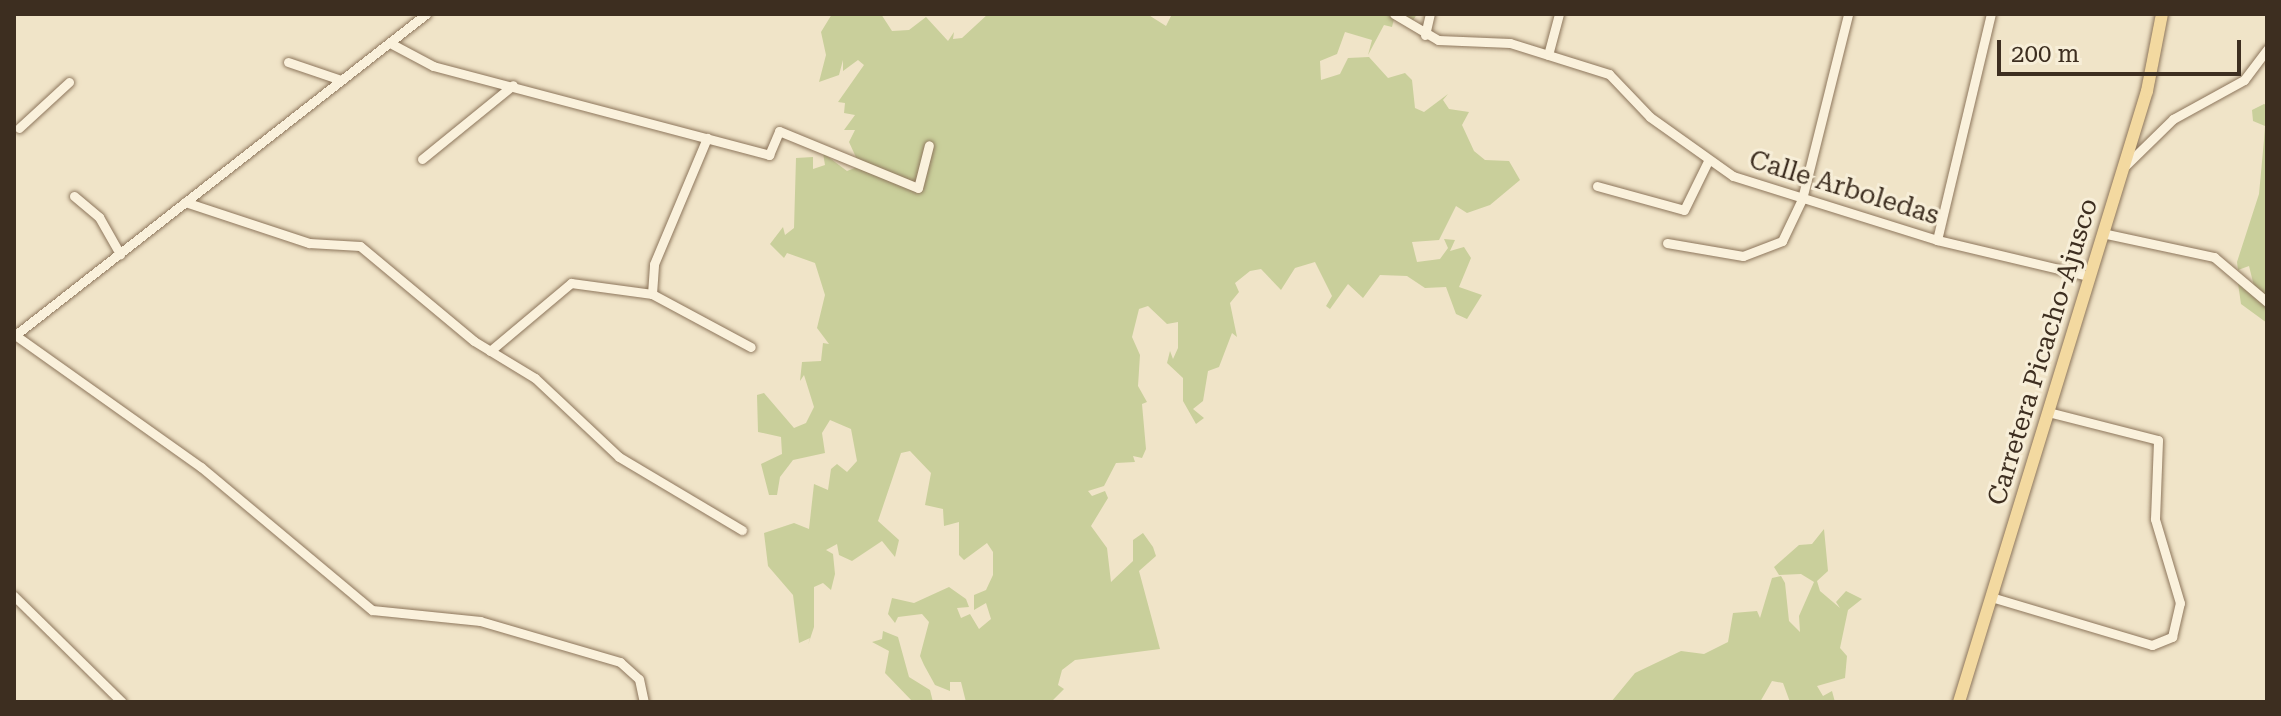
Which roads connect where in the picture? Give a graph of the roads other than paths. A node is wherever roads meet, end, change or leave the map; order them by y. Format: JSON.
{"nodes":[{"id":1,"x":426,"y":14,"type":"edge"},
{"id":2,"x":1394,"y":14,"type":"edge"},
{"id":3,"x":1430,"y":14,"type":"edge"},
{"id":4,"x":1559,"y":14,"type":"edge"},
{"id":5,"x":1848,"y":14,"type":"edge"},
{"id":6,"x":1991,"y":14,"type":"edge"},
{"id":7,"x":2162,"y":14,"type":"edge"},
{"id":8,"x":1425,"y":35,"type":"junction"},
{"id":9,"x":390,"y":43,"type":"junction"},
{"id":10,"x":2267,"y":49,"type":"edge"},
{"id":11,"x":1548,"y":55,"type":"junction"},
{"id":12,"x":288,"y":62,"type":"dead end"},
{"id":13,"x":341,"y":80,"type":"junction"},
{"id":14,"x":69,"y":82,"type":"dead end"},
{"id":15,"x":513,"y":85,"type":"junction"},
{"id":16,"x":19,"y":128,"type":"dead end"},
{"id":17,"x":707,"y":138,"type":"junction"},
{"id":18,"x":929,"y":145,"type":"dead end"},
{"id":19,"x":422,"y":159,"type":"dead end"},
{"id":20,"x":1708,"y":161,"type":"junction"},
{"id":21,"x":2123,"y":168,"type":"junction"},
{"id":22,"x":1597,"y":186,"type":"dead end"},
{"id":23,"x":74,"y":196,"type":"dead end"},
{"id":24,"x":1802,"y":199,"type":"junction"},
{"id":25,"x":185,"y":202,"type":"junction"},
{"id":26,"x":2102,"y":233,"type":"junction"},
{"id":27,"x":1937,"y":240,"type":"junction"},
{"id":28,"x":1667,"y":243,"type":"dead end"},
{"id":29,"x":120,"y":254,"type":"junction"},
{"id":30,"x":2088,"y":276,"type":"junction"},
{"id":31,"x":652,"y":294,"type":"junction"},
{"id":32,"x":2267,"y":302,"type":"edge"},
{"id":33,"x":14,"y":335,"type":"edge"},
{"id":34,"x":751,"y":347,"type":"dead end"},
{"id":35,"x":490,"y":351,"type":"junction"},
{"id":36,"x":2048,"y":412,"type":"junction"},
{"id":37,"x":742,"y":530,"type":"dead end"},
{"id":38,"x":14,"y":596,"type":"edge"},
{"id":39,"x":1991,"y":597,"type":"junction"},
{"id":40,"x":122,"y":702,"type":"edge"},
{"id":41,"x":644,"y":702,"type":"edge"},
{"id":42,"x":1959,"y":702,"type":"edge"}],
"edges":[{"from":1,"to":9,"type":"street"},
{"from":2,"to":8,"type":"street","name":"Calle Arboledas"},
{"from":3,"to":8,"type":"street"},
{"from":4,"to":11,"type":"street"},
{"from":5,"to":24,"type":"street"},
{"from":6,"to":27,"type":"street"},
{"from":7,"to":21,"type":"main road","name":"Carretera Picacho-Ajusco"},
{"from":8,"to":11,"type":"street","name":"Calle Arboledas"},
{"from":9,"to":13,"type":"street"},
{"from":9,"to":15,"type":"street"},
{"from":10,"to":21,"type":"street"},
{"from":11,"to":20,"type":"street","name":"Calle Arboledas"},
{"from":12,"to":13,"type":"street"},
{"from":13,"to":25,"type":"street"},
{"from":14,"to":16,"type":"street"},
{"from":15,"to":17,"type":"street"},
{"from":15,"to":19,"type":"street"},
{"from":17,"to":18,"type":"street"},
{"from":17,"to":31,"type":"street"},
{"from":20,"to":22,"type":"street"},
{"from":20,"to":24,"type":"street","name":"Calle Arboledas"},
{"from":21,"to":26,"type":"main road","name":"Carretera Picacho-Ajusco"},
{"from":23,"to":29,"type":"street"},
{"from":24,"to":27,"type":"street","name":"Calle Arboledas"},
{"from":24,"to":28,"type":"street"},
{"from":25,"to":29,"type":"street"},
{"from":25,"to":35,"type":"street"},
{"from":26,"to":30,"type":"main road","name":"Carretera Picacho-Ajusco"},
{"from":26,"to":32,"type":"street"},
{"from":27,"to":30,"type":"street","name":"Calle Arboledas"},
{"from":29,"to":33,"type":"street"},
{"from":30,"to":36,"type":"main road","name":"Carretera Picacho-Ajusco"},
{"from":31,"to":34,"type":"street"},
{"from":31,"to":35,"type":"street"},
{"from":33,"to":41,"type":"street"},
{"from":35,"to":37,"type":"street"},
{"from":36,"to":39,"type":"main road","name":"Carretera Picacho-Ajusco"},
{"from":36,"to":39,"type":"street"},
{"from":38,"to":40,"type":"street"},
{"from":39,"to":42,"type":"main road","name":"Carretera Picacho-Ajusco"}]}
